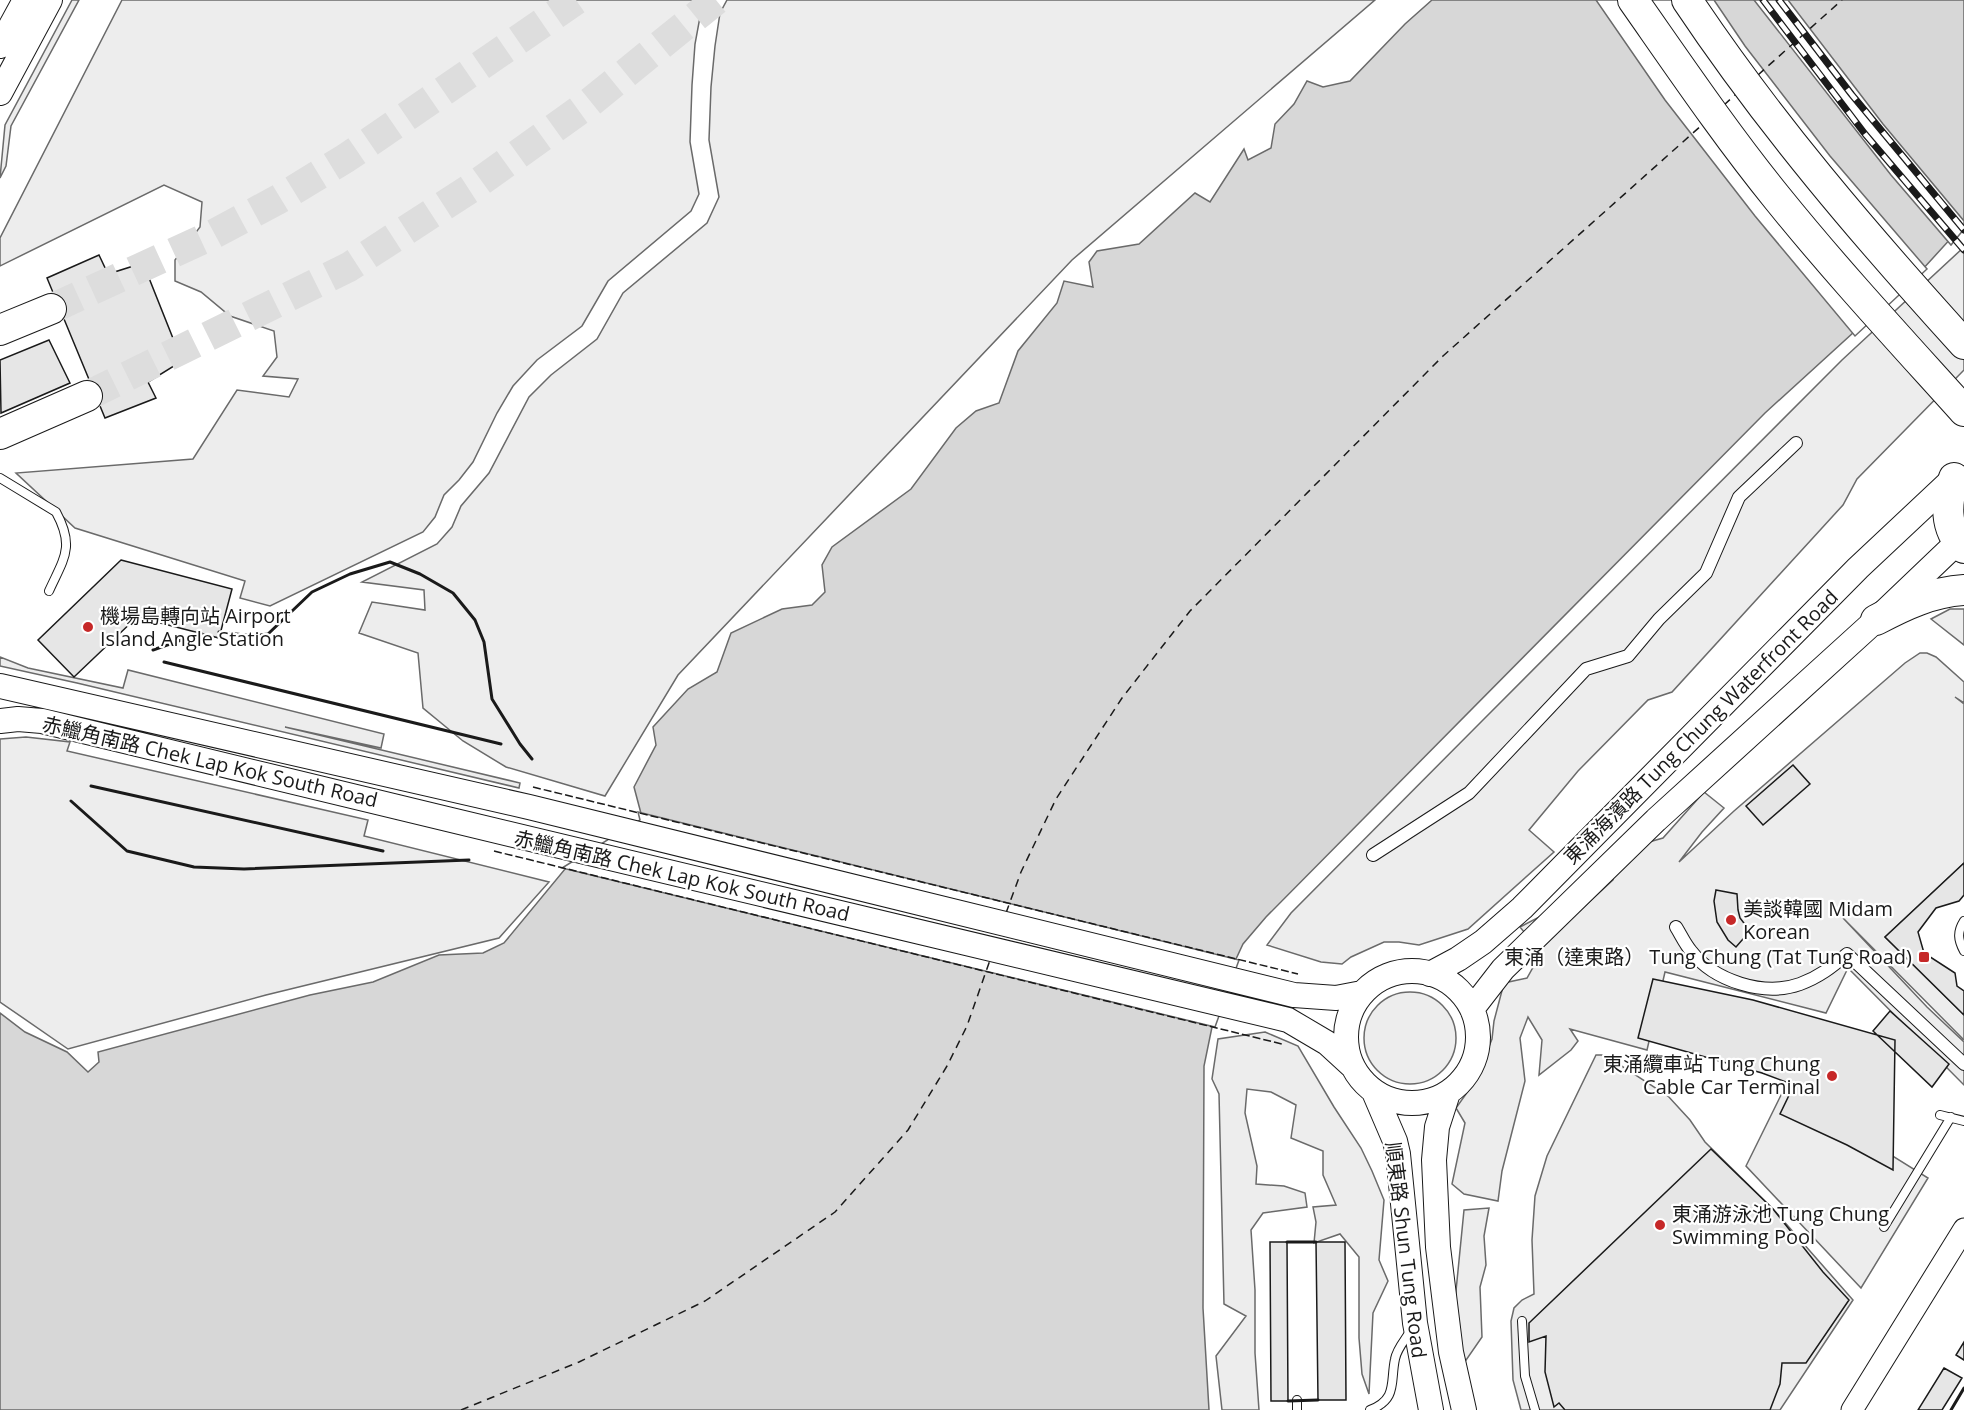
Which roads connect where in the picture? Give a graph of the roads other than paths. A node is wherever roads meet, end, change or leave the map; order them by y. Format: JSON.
{"nodes":[{"id":1,"x":26,"y":0,"type":"edge"},
{"id":2,"x":50,"y":0,"type":"edge"},
{"id":3,"x":1633,"y":0,"type":"edge"},
{"id":4,"x":1687,"y":0,"type":"edge"},
{"id":5,"x":0,"y":46,"type":"edge"},
{"id":6,"x":0,"y":93,"type":"edge"},
{"id":7,"x":51,"y":309,"type":"tunnel mouth"},
{"id":8,"x":0,"y":330,"type":"edge"},
{"id":9,"x":1964,"y":344,"type":"edge"},
{"id":10,"x":87,"y":396,"type":"tunnel mouth"},
{"id":11,"x":1964,"y":411,"type":"edge"},
{"id":12,"x":1,"y":432,"type":"edge"},
{"id":13,"x":1796,"y":443,"type":"dead end"},
{"id":14,"x":1959,"y":473,"type":"edge"},
{"id":15,"x":0,"y":478,"type":"edge"},
{"id":16,"x":1962,"y":542,"type":"edge"},
{"id":17,"x":1964,"y":590,"type":"edge"},
{"id":18,"x":49,"y":591,"type":"dead end"},
{"id":19,"x":1876,"y":620,"type":"junction"},
{"id":20,"x":0,"y":686,"type":"edge"},
{"id":21,"x":0,"y":721,"type":"edge"},
{"id":22,"x":1373,"y":855,"type":"dead end"},
{"id":23,"x":1964,"y":921,"type":"edge"},
{"id":24,"x":1676,"y":927,"type":"dead end"},
{"id":25,"x":1964,"y":951,"type":"edge"},
{"id":26,"x":1430,"y":974,"type":"junction"},
{"id":27,"x":1362,"y":993,"type":"junction"},
{"id":28,"x":1472,"y":1009,"type":"junction"},
{"id":29,"x":1964,"y":1064,"type":"edge"},
{"id":30,"x":1352,"y":1065,"type":"junction"},
{"id":31,"x":1374,"y":1092,"type":"junction"},
{"id":32,"x":1448,"y":1093,"type":"junction"},
{"id":33,"x":1940,"y":1115,"type":"dead end"},
{"id":34,"x":1951,"y":1117,"type":"junction"},
{"id":35,"x":1964,"y":1121,"type":"edge"},
{"id":36,"x":1884,"y":1227,"type":"dead end"},
{"id":37,"x":1964,"y":1229,"type":"edge"},
{"id":38,"x":1522,"y":1321,"type":"dead end"},
{"id":39,"x":1414,"y":1323,"type":"junction"},
{"id":40,"x":1370,"y":1410,"type":"edge"},
{"id":41,"x":1431,"y":1410,"type":"edge"},
{"id":42,"x":1464,"y":1410,"type":"edge"},
{"id":43,"x":1535,"y":1410,"type":"edge"},
{"id":44,"x":1852,"y":1410,"type":"edge"}],
"edges":[{"from":1,"to":5,"type":"main road"},
{"from":2,"to":6,"type":"main road"},
{"from":3,"to":11,"type":"highway"},
{"from":4,"to":9,"type":"highway"},
{"from":7,"to":8,"type":"highway"},
{"from":10,"to":12,"type":"highway"},
{"from":13,"to":22,"type":"street"},
{"from":14,"to":16,"type":"highway"},
{"from":14,"to":26,"type":"main road","name":"東涌海濱路 Tung Chung Waterfront Road"},
{"from":15,"to":18,"type":"lane"},
{"from":16,"to":19,"type":"main road","name":"東涌海濱路 Tung Chung Waterfront Road"},
{"from":17,"to":19,"type":"highway"},
{"from":19,"to":28,"type":"main road","name":"東涌海濱路 Tung Chung Waterfront Road"},
{"from":20,"to":27,"type":"main road","name":"赤鱲角南路 Chek Lap Kok South Road"},
{"from":21,"to":30,"type":"main road","name":"赤鱲角南路 Chek Lap Kok South Road"},
{"from":23,"to":25,"type":"lane"},
{"from":24,"to":29,"type":"street"},
{"from":26,"to":27,"type":"main road"},
{"from":26,"to":28,"type":"main road"},
{"from":27,"to":30,"type":"main road"},
{"from":28,"to":32,"type":"main road"},
{"from":30,"to":31,"type":"main road"},
{"from":31,"to":32,"type":"main road"},
{"from":31,"to":39,"type":"main road","name":"順東路 Shun Tung Road"},
{"from":32,"to":42,"type":"main road","name":"順東路 Shun Tung Road"},
{"from":33,"to":34,"type":"lane"},
{"from":34,"to":35,"type":"lane"},
{"from":34,"to":36,"type":"lane"},
{"from":37,"to":44,"type":"street"},
{"from":38,"to":43,"type":"lane"},
{"from":39,"to":40,"type":"lane"},
{"from":39,"to":41,"type":"main road","name":"順東路 Shun Tung Road"}]}
